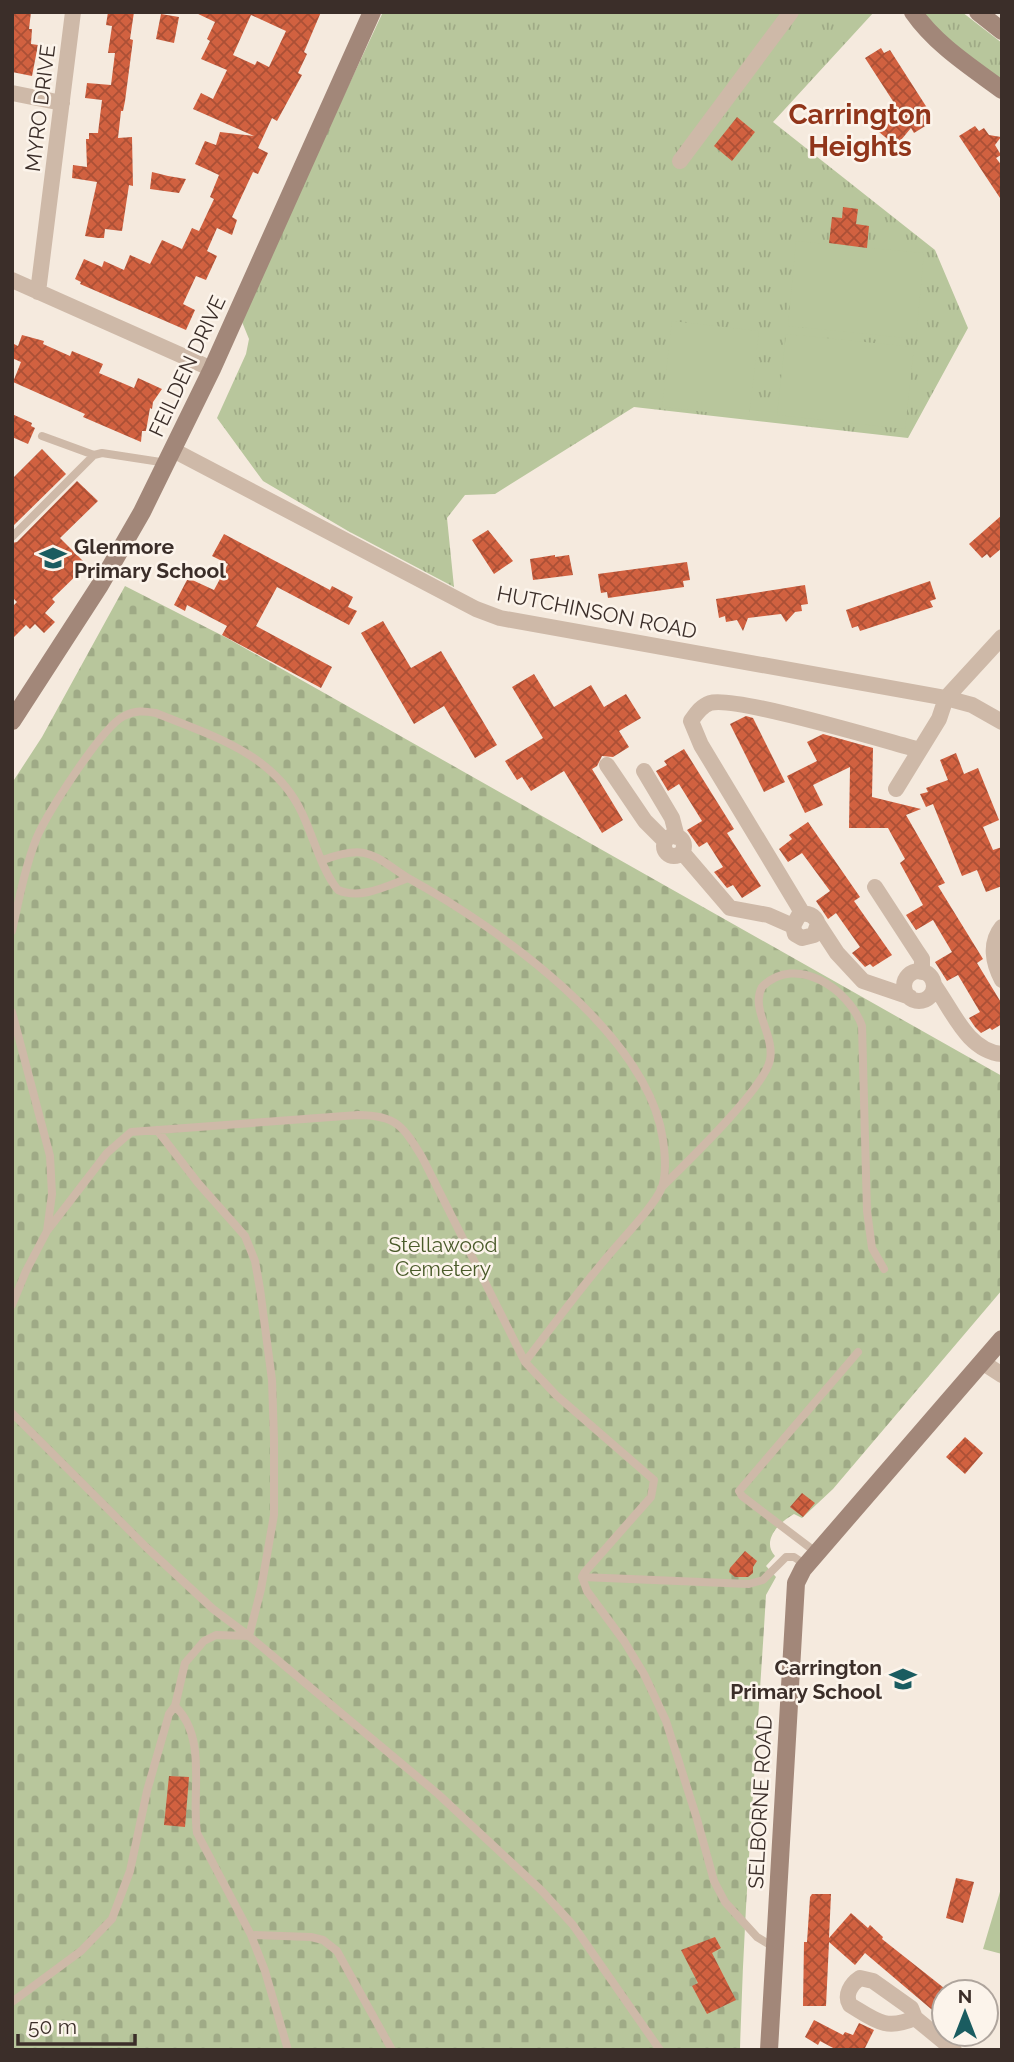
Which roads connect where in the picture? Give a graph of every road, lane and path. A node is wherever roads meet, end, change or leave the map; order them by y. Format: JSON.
{"nodes":[{"id":1,"x":73,"y":12,"type":"edge"},
{"id":2,"x":372,"y":12,"type":"edge"},
{"id":3,"x":790,"y":12,"type":"edge"},
{"id":4,"x":904,"y":12,"type":"edge"},
{"id":5,"x":978,"y":12,"type":"edge"},
{"id":6,"x":918,"y":20,"type":"edge"},
{"id":7,"x":1002,"y":32,"type":"edge"},
{"id":8,"x":1002,"y":90,"type":"edge"},
{"id":9,"x":12,"y":93,"type":"edge"},
{"id":10,"x":62,"y":103,"type":"junction"},
{"id":11,"x":680,"y":161,"type":"dead end"},
{"id":12,"x":12,"y":280,"type":"edge"},
{"id":13,"x":38,"y":292,"type":"junction"},
{"id":14,"x":212,"y":369,"type":"junction"},
{"id":15,"x":43,"y":436,"type":"dead end"},
{"id":16,"x":94,"y":455,"type":"junction"},
{"id":17,"x":170,"y":456,"type":"junction"},
{"id":18,"x":12,"y":537,"type":"edge"},
{"id":19,"x":1002,"y":637,"type":"edge"},
{"id":20,"x":946,"y":698,"type":"junction"},
{"id":21,"x":12,"y":722,"type":"edge"},
{"id":22,"x":1002,"y":722,"type":"edge"},
{"id":23,"x":920,"y":750,"type":"junction"},
{"id":24,"x":607,"y":765,"type":"dead end"},
{"id":25,"x":644,"y":771,"type":"dead end"},
{"id":26,"x":896,"y":789,"type":"dead end"},
{"id":27,"x":675,"y":843,"type":"junction"},
{"id":28,"x":323,"y":860,"type":"junction"},
{"id":29,"x":408,"y":878,"type":"junction"},
{"id":30,"x":876,"y":887,"type":"dead end"},
{"id":31,"x":799,"y":923,"type":"junction"},
{"id":32,"x":1002,"y":927,"type":"edge"},
{"id":33,"x":12,"y":931,"type":"edge"},
{"id":34,"x":837,"y":953,"type":"junction"},
{"id":35,"x":922,"y":972,"type":"junction"},
{"id":36,"x":906,"y":979,"type":"junction"},
{"id":37,"x":1002,"y":980,"type":"edge"},
{"id":38,"x":934,"y":985,"type":"junction"},
{"id":39,"x":888,"y":988,"type":"junction"},
{"id":40,"x":914,"y":999,"type":"junction"},
{"id":41,"x":12,"y":1012,"type":"edge"},
{"id":42,"x":950,"y":1013,"type":"junction"},
{"id":43,"x":1002,"y":1054,"type":"edge"},
{"id":44,"x":157,"y":1129,"type":"junction"},
{"id":45,"x":661,"y":1188,"type":"junction"},
{"id":46,"x":47,"y":1231,"type":"junction"},
{"id":47,"x":884,"y":1269,"type":"dead end"},
{"id":48,"x":12,"y":1305,"type":"edge"},
{"id":49,"x":1002,"y":1339,"type":"edge"},
{"id":50,"x":858,"y":1352,"type":"dead end"},
{"id":51,"x":525,"y":1362,"type":"junction"},
{"id":52,"x":982,"y":1362,"type":"junction"},
{"id":53,"x":1002,"y":1375,"type":"edge"},
{"id":54,"x":12,"y":1413,"type":"edge"},
{"id":55,"x":811,"y":1559,"type":"junction"},
{"id":56,"x":582,"y":1577,"type":"junction"},
{"id":57,"x":249,"y":1636,"type":"junction"},
{"id":58,"x":175,"y":1706,"type":"junction"},
{"id":59,"x":251,"y":1935,"type":"junction"},
{"id":60,"x":775,"y":1948,"type":"junction"},
{"id":61,"x":12,"y":2002,"type":"edge"},
{"id":62,"x":915,"y":2018,"type":"dead end"},
{"id":63,"x":288,"y":2050,"type":"edge"},
{"id":64,"x":393,"y":2050,"type":"edge"},
{"id":65,"x":660,"y":2050,"type":"edge"},
{"id":66,"x":769,"y":2050,"type":"edge"},
{"id":67,"x":954,"y":2050,"type":"edge"}],
"edges":[{"from":1,"to":10,"type":"street","name":"MYRO DRIVE"},
{"from":2,"to":14,"type":"street","name":"FEILDEN DRIVE"},
{"from":3,"to":11,"type":"street"},
{"from":4,"to":6,"type":"street"},
{"from":5,"to":7,"type":"street"},
{"from":6,"to":8,"type":"street"},
{"from":9,"to":10,"type":"street"},
{"from":10,"to":13,"type":"street","name":"MYRO DRIVE"},
{"from":12,"to":13,"type":"street"},
{"from":13,"to":14,"type":"street"},
{"from":14,"to":17,"type":"street","name":"FEILDEN DRIVE"},
{"from":15,"to":16,"type":"lane"},
{"from":16,"to":17,"type":"lane"},
{"from":16,"to":18,"type":"lane"},
{"from":17,"to":20,"type":"street","name":"HUTCHINSON ROAD"},
{"from":17,"to":21,"type":"street","name":"FEILDEN DRIVE"},
{"from":19,"to":20,"type":"street"},
{"from":20,"to":22,"type":"street","name":"HUTCHINSON ROAD"},
{"from":20,"to":23,"type":"street"},
{"from":23,"to":26,"type":"street"},
{"from":23,"to":31,"type":"street"},
{"from":24,"to":27,"type":"street"},
{"from":25,"to":27,"type":"street"},
{"from":27,"to":31,"type":"street"},
{"from":28,"to":29,"type":"lane"},
{"from":28,"to":29,"type":"lane"},
{"from":28,"to":33,"type":"lane"},
{"from":29,"to":45,"type":"lane"},
{"from":30,"to":35,"type":"street"},
{"from":31,"to":34,"type":"street"},
{"from":31,"to":34,"type":"street"},
{"from":32,"to":37,"type":"street"},
{"from":34,"to":39,"type":"street"},
{"from":35,"to":36,"type":"street"},
{"from":35,"to":38,"type":"street"},
{"from":36,"to":39,"type":"street"},
{"from":36,"to":40,"type":"street"},
{"from":38,"to":40,"type":"street"},
{"from":38,"to":42,"type":"street"},
{"from":39,"to":40,"type":"street"},
{"from":40,"to":42,"type":"street"},
{"from":41,"to":46,"type":"lane"},
{"from":42,"to":43,"type":"street"},
{"from":44,"to":46,"type":"lane"},
{"from":44,"to":51,"type":"lane"},
{"from":44,"to":57,"type":"lane"},
{"from":45,"to":47,"type":"lane"},
{"from":45,"to":51,"type":"lane"},
{"from":46,"to":48,"type":"lane"},
{"from":49,"to":52,"type":"street","name":"SELBORNE ROAD"},
{"from":50,"to":55,"type":"lane"},
{"from":51,"to":56,"type":"lane"},
{"from":52,"to":53,"type":"street"},
{"from":52,"to":55,"type":"street","name":"SELBORNE ROAD"},
{"from":54,"to":57,"type":"lane"},
{"from":55,"to":56,"type":"lane"},
{"from":55,"to":60,"type":"street","name":"SELBORNE ROAD"},
{"from":56,"to":60,"type":"lane"},
{"from":57,"to":58,"type":"lane"},
{"from":57,"to":65,"type":"lane"},
{"from":58,"to":59,"type":"lane"},
{"from":58,"to":61,"type":"lane"},
{"from":59,"to":63,"type":"lane"},
{"from":59,"to":64,"type":"lane"},
{"from":60,"to":66,"type":"street","name":"SELBORNE ROAD"},
{"from":62,"to":67,"type":"street"}]}
